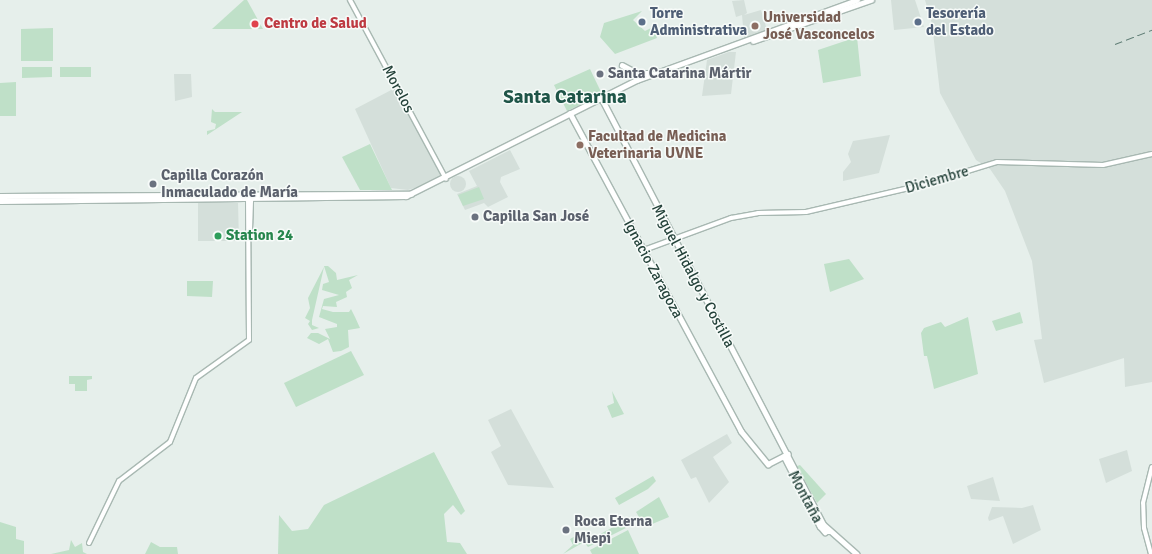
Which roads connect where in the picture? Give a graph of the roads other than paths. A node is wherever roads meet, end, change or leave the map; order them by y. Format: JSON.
{"nodes":[{"id":1,"x":350,"y":0,"type":"edge"},
{"id":2,"x":857,"y":0,"type":"edge"},
{"id":3,"x":863,"y":0,"type":"edge"},
{"id":4,"x":871,"y":0,"type":"edge"},
{"id":5,"x":846,"y":4,"type":"junction"},
{"id":6,"x":854,"y":6,"type":"junction"},
{"id":7,"x":825,"y":14,"type":"junction"},
{"id":8,"x":798,"y":25,"type":"junction"},
{"id":9,"x":805,"y":26,"type":"dead end"},
{"id":10,"x":622,"y":65,"type":"dead end"},
{"id":11,"x":664,"y":70,"type":"junction"},
{"id":12,"x":632,"y":83,"type":"junction"},
{"id":13,"x":601,"y":97,"type":"junction"},
{"id":14,"x":570,"y":113,"type":"junction"},
{"id":15,"x":1152,"y":154,"type":"edge"},
{"id":16,"x":446,"y":179,"type":"junction"},
{"id":17,"x":0,"y":196,"type":"edge"},
{"id":18,"x":250,"y":196,"type":"junction"},
{"id":19,"x":211,"y":197,"type":"junction"},
{"id":20,"x":0,"y":200,"type":"edge"},
{"id":21,"x":673,"y":239,"type":"junction"},
{"id":22,"x":644,"y":250,"type":"junction"},
{"id":23,"x":786,"y":455,"type":"junction"},
{"id":24,"x":1152,"y":467,"type":"edge"},
{"id":25,"x":89,"y":543,"type":"dead end"},
{"id":26,"x":857,"y":554,"type":"edge"},
{"id":27,"x":1151,"y":554,"type":"edge"}],
"edges":[{"from":1,"to":16,"type":"street","name":"Morelos"},
{"from":2,"to":5,"type":"main road"},
{"from":3,"to":6,"type":"main road"},
{"from":4,"to":6,"type":"main road"},
{"from":5,"to":6,"type":"main road"},
{"from":5,"to":7,"type":"main road"},
{"from":6,"to":7,"type":"main road"},
{"from":7,"to":8,"type":"main road"},
{"from":7,"to":11,"type":"main road"},
{"from":8,"to":9,"type":"main road"},
{"from":8,"to":12,"type":"main road"},
{"from":10,"to":11,"type":"main road"},
{"from":11,"to":12,"type":"main road"},
{"from":12,"to":13,"type":"main road"},
{"from":13,"to":14,"type":"main road"},
{"from":13,"to":21,"type":"main road","name":"Miguel Hidalgo y Costilla"},
{"from":14,"to":16,"type":"main road"},
{"from":14,"to":22,"type":"main road","name":"Ignacio Zaragoza"},
{"from":15,"to":21,"type":"street","name":"Diciembre"},
{"from":16,"to":18,"type":"main road"},
{"from":17,"to":19,"type":"main road"},
{"from":18,"to":19,"type":"main road"},
{"from":18,"to":19,"type":"main road"},
{"from":18,"to":25,"type":"street"},
{"from":19,"to":20,"type":"main road"},
{"from":21,"to":22,"type":"street","name":"Diciembre"},
{"from":21,"to":23,"type":"main road","name":"Miguel Hidalgo y Costilla"},
{"from":22,"to":23,"type":"main road","name":"Ignacio Zaragoza"},
{"from":23,"to":26,"type":"main road","name":"Montaña"},
{"from":24,"to":27,"type":"street"}]}
